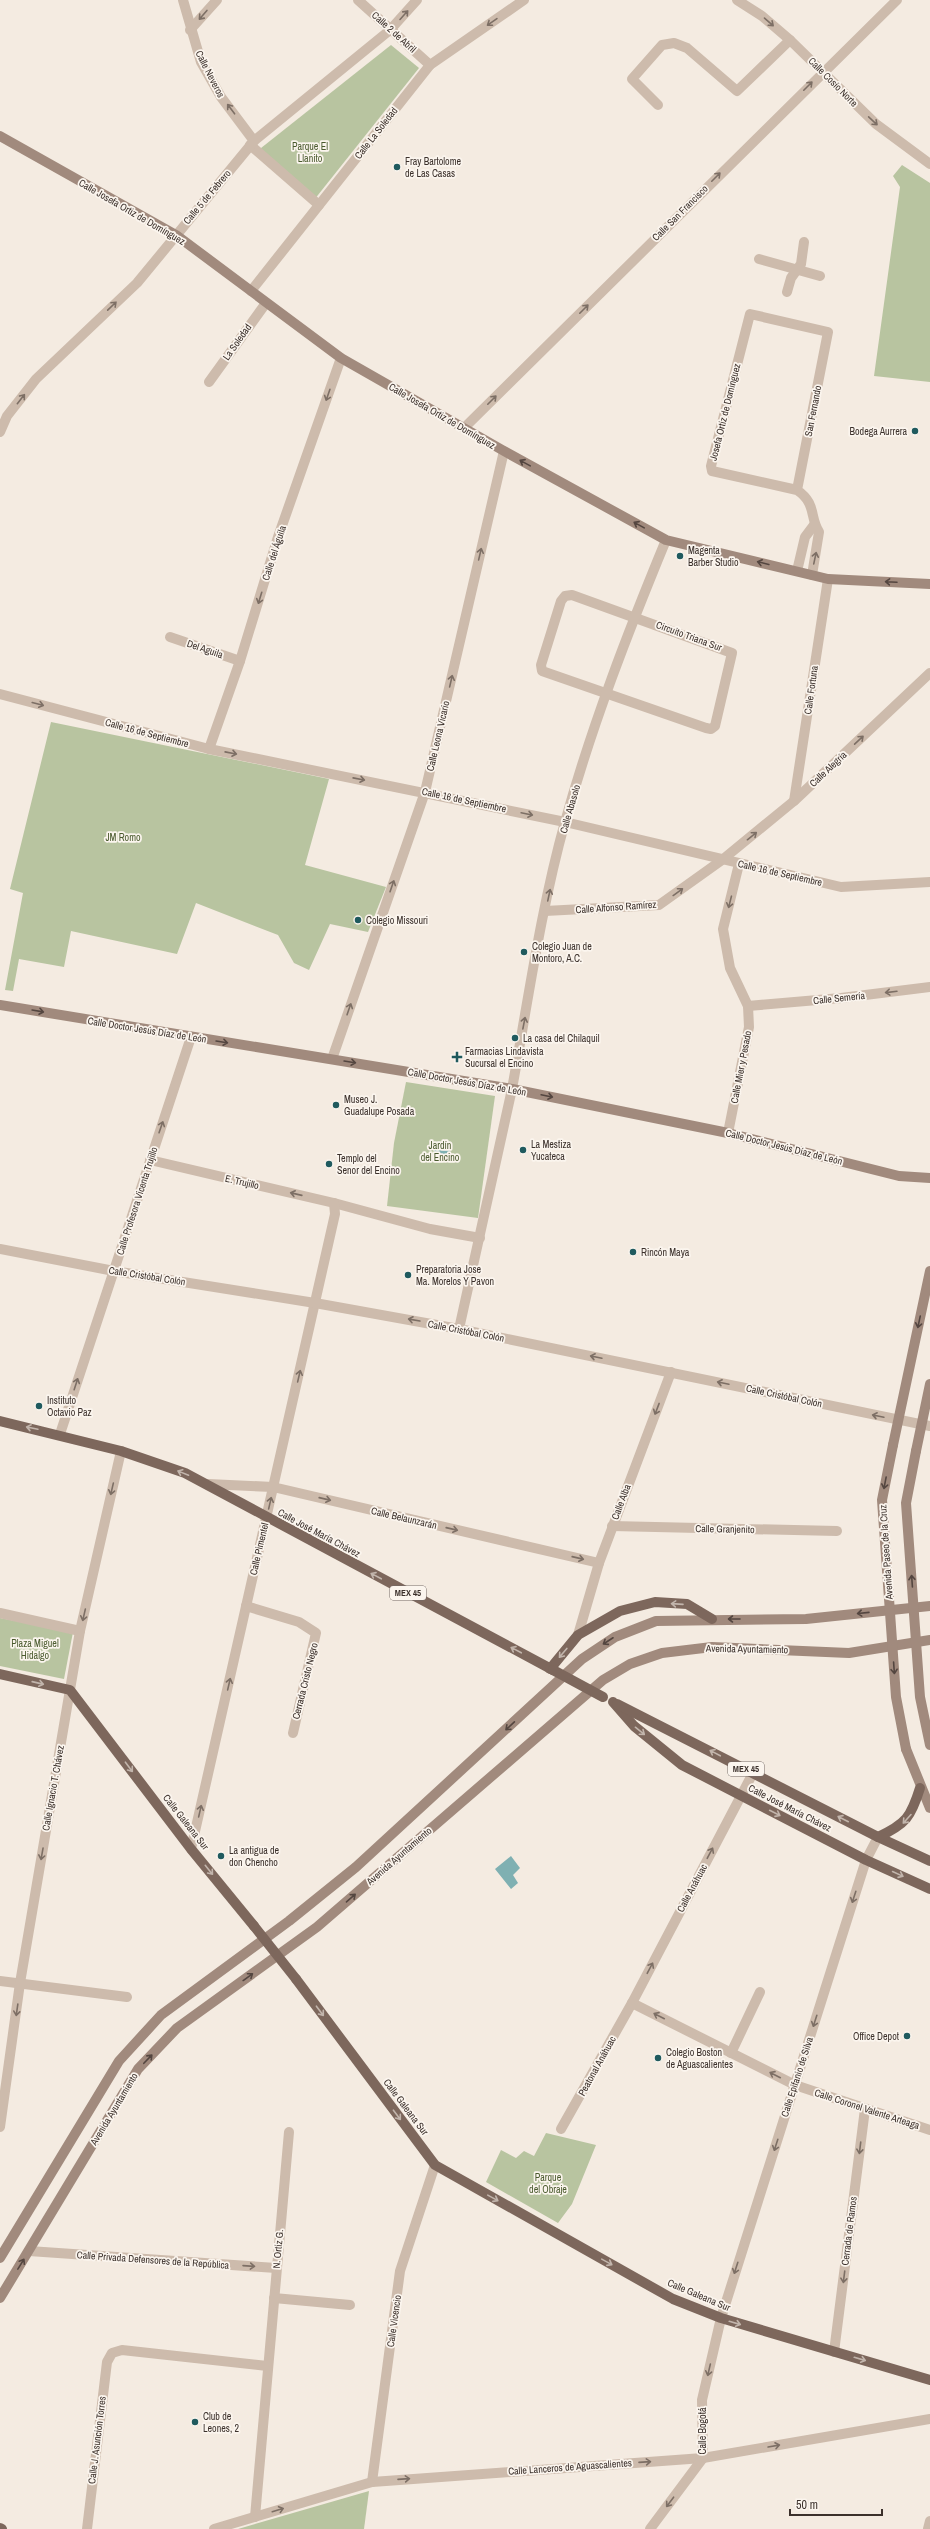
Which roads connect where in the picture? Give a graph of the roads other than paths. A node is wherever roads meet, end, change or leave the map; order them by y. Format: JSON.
{"nodes":[{"id":1,"x":183,"y":0,"type":"edge"},
{"id":2,"x":217,"y":0,"type":"edge"},
{"id":3,"x":358,"y":0,"type":"edge"},
{"id":4,"x":417,"y":0,"type":"edge"},
{"id":5,"x":524,"y":0,"type":"edge"},
{"id":6,"x":737,"y":0,"type":"edge"},
{"id":7,"x":897,"y":0,"type":"edge"},
{"id":8,"x":190,"y":30,"type":"junction"},
{"id":9,"x":390,"y":30,"type":"junction"},
{"id":10,"x":790,"y":40,"type":"junction"},
{"id":11,"x":430,"y":65,"type":"junction"},
{"id":12,"x":823,"y":71,"type":"junction"},
{"id":13,"x":658,"y":105,"type":"dead end"},
{"id":14,"x":0,"y":136,"type":"edge"},
{"id":15,"x":252,"y":143,"type":"junction"},
{"id":16,"x":930,"y":164,"type":"edge"},
{"id":17,"x":319,"y":205,"type":"junction"},
{"id":18,"x":176,"y":235,"type":"junction"},
{"id":19,"x":804,"y":242,"type":"dead end"},
{"id":20,"x":759,"y":259,"type":"dead end"},
{"id":21,"x":798,"y":270,"type":"junction"},
{"id":22,"x":820,"y":276,"type":"dead end"},
{"id":23,"x":251,"y":291,"type":"junction"},
{"id":24,"x":787,"y":292,"type":"dead end"},
{"id":25,"x":266,"y":303,"type":"junction"},
{"id":26,"x":828,"y":332,"type":"joint"},
{"id":27,"x":341,"y":358,"type":"junction"},
{"id":28,"x":209,"y":382,"type":"dead end"},
{"id":29,"x":464,"y":428,"type":"junction"},
{"id":30,"x":0,"y":432,"type":"edge"},
{"id":31,"x":504,"y":451,"type":"junction"},
{"id":32,"x":797,"y":490,"type":"junction"},
{"id":33,"x":814,"y":525,"type":"junction"},
{"id":34,"x":666,"y":540,"type":"junction"},
{"id":35,"x":796,"y":572,"type":"junction"},
{"id":36,"x":812,"y":575,"type":"junction"},
{"id":37,"x":828,"y":579,"type":"junction"},
{"id":38,"x":930,"y":584,"type":"edge"},
{"id":39,"x":634,"y":617,"type":"junction"},
{"id":40,"x":170,"y":637,"type":"dead end"},
{"id":41,"x":240,"y":661,"type":"junction"},
{"id":42,"x":930,"y":673,"type":"edge"},
{"id":43,"x":606,"y":692,"type":"junction"},
{"id":44,"x":0,"y":694,"type":"edge"},
{"id":45,"x":209,"y":749,"type":"junction"},
{"id":46,"x":425,"y":792,"type":"junction"},
{"id":47,"x":794,"y":801,"type":"junction"},
{"id":48,"x":564,"y":822,"type":"junction"},
{"id":49,"x":722,"y":860,"type":"junction"},
{"id":50,"x":739,"y":864,"type":"junction"},
{"id":51,"x":930,"y":882,"type":"edge"},
{"id":52,"x":545,"y":911,"type":"junction"},
{"id":53,"x":930,"y":987,"type":"edge"},
{"id":54,"x":0,"y":1005,"type":"edge"},
{"id":55,"x":748,"y":1006,"type":"junction"},
{"id":56,"x":191,"y":1037,"type":"junction"},
{"id":57,"x":332,"y":1059,"type":"junction"},
{"id":58,"x":512,"y":1089,"type":"junction"},
{"id":59,"x":728,"y":1133,"type":"junction"},
{"id":60,"x":150,"y":1160,"type":"junction"},
{"id":61,"x":930,"y":1178,"type":"edge"},
{"id":62,"x":334,"y":1203,"type":"junction"},
{"id":63,"x":480,"y":1238,"type":"junction"},
{"id":64,"x":0,"y":1249,"type":"edge"},
{"id":65,"x":930,"y":1270,"type":"edge"},
{"id":66,"x":114,"y":1271,"type":"junction"},
{"id":67,"x":315,"y":1303,"type":"junction"},
{"id":68,"x":459,"y":1329,"type":"junction"},
{"id":69,"x":671,"y":1372,"type":"junction"},
{"id":70,"x":930,"y":1384,"type":"edge"},
{"id":71,"x":898,"y":1420,"type":"junction"},
{"id":72,"x":0,"y":1422,"type":"edge"},
{"id":73,"x":926,"y":1425,"type":"edge"},
{"id":74,"x":60,"y":1434,"type":"junction"},
{"id":75,"x":121,"y":1451,"type":"junction"},
{"id":76,"x":208,"y":1484,"type":"junction"},
{"id":77,"x":273,"y":1487,"type":"junction"},
{"id":78,"x":266,"y":1518,"type":"junction"},
{"id":79,"x":612,"y":1526,"type":"junction"},
{"id":80,"x":837,"y":1532,"type":"dead end"},
{"id":81,"x":599,"y":1563,"type":"junction"},
{"id":82,"x":246,"y":1606,"type":"junction"},
{"id":83,"x":930,"y":1606,"type":"edge"},
{"id":84,"x":0,"y":1613,"type":"edge"},
{"id":85,"x":712,"y":1619,"type":"junction"},
{"id":86,"x":80,"y":1631,"type":"junction"},
{"id":87,"x":578,"y":1635,"type":"junction"},
{"id":88,"x":930,"y":1640,"type":"edge"},
{"id":89,"x":552,"y":1670,"type":"junction"},
{"id":90,"x":0,"y":1674,"type":"edge"},
{"id":91,"x":70,"y":1690,"type":"junction"},
{"id":92,"x":613,"y":1702,"type":"junction"},
{"id":93,"x":293,"y":1734,"type":"dead end"},
{"id":94,"x":930,"y":1745,"type":"edge"},
{"id":95,"x":753,"y":1773,"type":"junction"},
{"id":96,"x":920,"y":1788,"type":"junction"},
{"id":97,"x":740,"y":1796,"type":"junction"},
{"id":98,"x":930,"y":1808,"type":"edge"},
{"id":99,"x":878,"y":1837,"type":"junction"},
{"id":100,"x":191,"y":1849,"type":"junction"},
{"id":101,"x":866,"y":1860,"type":"junction"},
{"id":102,"x":930,"y":1861,"type":"edge"},
{"id":103,"x":930,"y":1889,"type":"edge"},
{"id":104,"x":0,"y":1981,"type":"edge"},
{"id":105,"x":20,"y":1983,"type":"junction"},
{"id":106,"x":760,"y":1992,"type":"dead end"},
{"id":107,"x":127,"y":1997,"type":"dead end"},
{"id":108,"x":632,"y":2003,"type":"junction"},
{"id":109,"x":731,"y":2053,"type":"junction"},
{"id":110,"x":795,"y":2085,"type":"junction"},
{"id":111,"x":865,"y":2109,"type":"junction"},
{"id":112,"x":0,"y":2127,"type":"edge"},
{"id":113,"x":561,"y":2129,"type":"dead end"},
{"id":114,"x":930,"y":2130,"type":"edge"},
{"id":115,"x":289,"y":2132,"type":"dead end"},
{"id":116,"x":435,"y":2165,"type":"junction"},
{"id":117,"x":29,"y":2251,"type":"junction"},
{"id":118,"x":0,"y":2258,"type":"edge"},
{"id":119,"x":276,"y":2268,"type":"junction"},
{"id":120,"x":0,"y":2298,"type":"edge"},
{"id":121,"x":274,"y":2298,"type":"junction"},
{"id":122,"x":350,"y":2305,"type":"dead end"},
{"id":123,"x":721,"y":2318,"type":"junction"},
{"id":124,"x":834,"y":2352,"type":"junction"},
{"id":125,"x":267,"y":2366,"type":"junction"},
{"id":126,"x":930,"y":2380,"type":"edge"},
{"id":127,"x":930,"y":2419,"type":"edge"},
{"id":128,"x":703,"y":2458,"type":"junction"},
{"id":129,"x":372,"y":2482,"type":"junction"},
{"id":130,"x":255,"y":2517,"type":"junction"},
{"id":131,"x":930,"y":2521,"type":"edge"},
{"id":132,"x":87,"y":2529,"type":"edge"},
{"id":133,"x":214,"y":2529,"type":"edge"},
{"id":134,"x":650,"y":2529,"type":"edge"},
{"id":135,"x":928,"y":2529,"type":"edge"}],
"edges":[{"from":1,"to":8,"type":"street","name":"Calle Neveros"},
{"from":2,"to":8,"type":"street","one_way":true},
{"from":3,"to":9,"type":"street","name":"Calle 2 de Abril"},
{"from":9,"to":4,"type":"street","name":"Calle 5 de Febrero","one_way":true},
{"from":5,"to":11,"type":"street","name":"Calle La Soledad","one_way":true},
{"from":6,"to":10,"type":"street","name":"Calle Cosío Norte","one_way":true},
{"from":7,"to":12,"type":"street","name":"Calle San Francisco"},
{"from":15,"to":8,"type":"street","name":"Calle Neveros","one_way":true},
{"from":9,"to":11,"type":"street","name":"Calle 2 de Abril"},
{"from":9,"to":15,"type":"street","name":"Calle 5 de Febrero"},
{"from":10,"to":12,"type":"street","name":"Calle Cosío Norte"},
{"from":10,"to":13,"type":"street"},
{"from":11,"to":17,"type":"street","name":"Calle La Soledad"},
{"from":12,"to":16,"type":"street","name":"Calle Cosío Norte","one_way":true},
{"from":29,"to":12,"type":"street","name":"Calle San Francisco","one_way":true},
{"from":14,"to":18,"type":"main road","name":"Calle Josefa Ortiz de Domínguez"},
{"from":15,"to":17,"type":"street","name":"Calle Neveros"},
{"from":15,"to":18,"type":"street","name":"Calle 5 de Febrero"},
{"from":17,"to":23,"type":"street","name":"Calle La Soledad"},
{"from":18,"to":23,"type":"main road","name":"Calle Josefa Ortiz de Domínguez"},
{"from":30,"to":18,"type":"street","name":"Calle 5 de Febrero","one_way":true},
{"from":19,"to":21,"type":"street"},
{"from":20,"to":21,"type":"street"},
{"from":21,"to":22,"type":"street"},
{"from":21,"to":24,"type":"street"},
{"from":23,"to":25,"type":"main road","name":"Calle Josefa Ortiz de Domínguez"},
{"from":25,"to":27,"type":"main road","name":"Calle Josefa Ortiz de Domínguez"},
{"from":25,"to":28,"type":"street","name":"La Soledad"},
{"from":26,"to":32,"type":"street","name":"San Fernando"},
{"from":26,"to":32,"type":"street","name":"Josefa Ortiz de Domínguez"},
{"from":27,"to":29,"type":"main road","name":"Calle Josefa Ortiz de Domínguez"},
{"from":27,"to":41,"type":"street","name":"Calle del Águila","one_way":true},
{"from":29,"to":31,"type":"main road","name":"Calle Josefa Ortiz de Domínguez"},
{"from":34,"to":31,"type":"main road","name":"Calle Josefa Ortiz de Domínguez","one_way":true},
{"from":46,"to":31,"type":"street","name":"Calle Leona Vicario","one_way":true},
{"from":32,"to":33,"type":"street"},
{"from":33,"to":35,"type":"street"},
{"from":36,"to":33,"type":"street","one_way":true},
{"from":35,"to":34,"type":"main road","name":"Calle Josefa Ortiz de Domínguez","one_way":true},
{"from":34,"to":39,"type":"street","name":"Calle Abasolo"},
{"from":35,"to":36,"type":"main road","name":"Calle Josefa Ortiz de Domínguez"},
{"from":36,"to":37,"type":"main road","name":"Calle Josefa Ortiz de Domínguez"},
{"from":38,"to":37,"type":"main road","name":"Calle Josefa Ortiz de Domínguez","one_way":true},
{"from":37,"to":47,"type":"street","name":"Calle Fortuna"},
{"from":39,"to":43,"type":"street","name":"Calle Abasolo"},
{"from":39,"to":43,"type":"street","name":"Circuito Triana Sur"},
{"from":39,"to":43,"type":"street","name":"Circuito Triana Sur"},
{"from":40,"to":41,"type":"street","name":"Del Aguila"},
{"from":41,"to":45,"type":"street","name":"Calle del Águila"},
{"from":47,"to":42,"type":"street","name":"Calle Alegría","one_way":true},
{"from":43,"to":48,"type":"street","name":"Calle Abasolo"},
{"from":44,"to":45,"type":"street","name":"Calle 16 de Septiembre","one_way":true},
{"from":45,"to":46,"type":"street","name":"Calle 16 de Septiembre","one_way":true},
{"from":46,"to":48,"type":"street","name":"Calle 16 de Septiembre","one_way":true},
{"from":57,"to":46,"type":"street","name":"Calle Leona Vicario","one_way":true},
{"from":49,"to":47,"type":"street","name":"Calle Alegría","one_way":true},
{"from":48,"to":49,"type":"street","name":"Calle 16 de Septiembre"},
{"from":52,"to":48,"type":"street","name":"Calle Abasolo","one_way":true},
{"from":49,"to":50,"type":"street","name":"Calle 16 de Septiembre"},
{"from":52,"to":49,"type":"street","name":"Calle Alfonso Ramírez","one_way":true},
{"from":50,"to":51,"type":"street","name":"Calle 16 de Septiembre"},
{"from":50,"to":55,"type":"street","name":"Calle Mier y Pesado","one_way":true},
{"from":58,"to":52,"type":"street","name":"Calle Abasolo","one_way":true},
{"from":53,"to":55,"type":"street","name":"Calle Semería","one_way":true},
{"from":54,"to":56,"type":"main road","name":"Calle Doctor Jesús Díaz de León","one_way":true},
{"from":55,"to":59,"type":"street","name":"Calle Mier y Pesado"},
{"from":56,"to":57,"type":"main road","name":"Calle Doctor Jesús Díaz de León","one_way":true},
{"from":60,"to":56,"type":"street","name":"Calle Profesora Vicenta Trujillo","one_way":true},
{"from":57,"to":58,"type":"main road","name":"Calle Doctor Jesús Díaz de León","one_way":true},
{"from":58,"to":59,"type":"main road","name":"Calle Doctor Jesús Díaz de León","one_way":true},
{"from":58,"to":63,"type":"street","name":"Calle Abasolo"},
{"from":59,"to":61,"type":"main road","name":"Calle Doctor Jesús Díaz de León"},
{"from":62,"to":60,"type":"street","name":"E. Trujillo","one_way":true},
{"from":60,"to":66,"type":"street","name":"Calle Profesora Vicenta Trujillo"},
{"from":62,"to":63,"type":"street","name":"E. Trujillo"},
{"from":62,"to":67,"type":"street","name":"Calle Pimentel"},
{"from":63,"to":68,"type":"street","name":"Calle Abasolo"},
{"from":64,"to":66,"type":"street","name":"Calle Cristóbal Colón"},
{"from":65,"to":71,"type":"main road","name":"Avenida Paseo de la Cruz","one_way":true},
{"from":66,"to":67,"type":"street","name":"Calle Cristóbal Colón"},
{"from":74,"to":66,"type":"street","name":"Calle Profesora Vicenta Trujillo","one_way":true},
{"from":68,"to":67,"type":"street","name":"Calle Cristóbal Colón","one_way":true},
{"from":77,"to":67,"type":"street","name":"Calle Pimentel","one_way":true},
{"from":69,"to":68,"type":"street","name":"Calle Cristóbal Colón","one_way":true},
{"from":71,"to":69,"type":"street","name":"Calle Cristóbal Colón","one_way":true},
{"from":69,"to":79,"type":"street","name":"Calle Alba","one_way":true},
{"from":70,"to":73,"type":"main road"},
{"from":71,"to":73,"type":"street","name":"Calle Cristóbal Colón"},
{"from":71,"to":96,"type":"main road","name":"Avenida Paseo de la Cruz","one_way":true,"bridge":true},
{"from":74,"to":72,"type":"main road","name":"Calle José María Chávez","number":"MEX 45","one_way":true},
{"from":94,"to":73,"type":"main road","one_way":true,"bridge":true},
{"from":74,"to":75,"type":"main road","name":"Calle José María Chávez","number":"MEX 45"},
{"from":76,"to":75,"type":"main road","name":"Calle José María Chávez","number":"MEX 45","one_way":true},
{"from":75,"to":86,"type":"street","name":"Calle Ignacio T. Chávez","one_way":true},
{"from":76,"to":77,"type":"street","name":"Calle Belaunzarán"},
{"from":76,"to":78,"type":"main road","name":"Calle José María Chávez","number":"MEX 45"},
{"from":78,"to":77,"type":"street","name":"Calle Pimentel","one_way":true},
{"from":77,"to":81,"type":"street","name":"Calle Belaunzarán","one_way":true},
{"from":78,"to":82,"type":"street","name":"Calle Pimentel"},
{"from":89,"to":78,"type":"main road","name":"Calle José María Chávez","number":"MEX 45","one_way":true},
{"from":79,"to":80,"type":"street","name":"Calle Granjenito"},
{"from":79,"to":81,"type":"street","name":"Calle Alba"},
{"from":81,"to":87,"type":"street","name":"Calle Alba"},
{"from":82,"to":93,"type":"street","name":"Cerrada Cristo Negro"},
{"from":100,"to":82,"type":"street","name":"Calle Pimentel","one_way":true},
{"from":83,"to":85,"type":"main road","name":"Avenida Ayuntamiento","one_way":true},
{"from":84,"to":86,"type":"street"},
{"from":85,"to":87,"type":"main road","one_way":true},
{"from":85,"to":118,"type":"main road","name":"Avenida Ayuntamiento","one_way":true},
{"from":86,"to":91,"type":"street","name":"Calle Ignacio T. Chávez"},
{"from":87,"to":89,"type":"main road","one_way":true},
{"from":117,"to":88,"type":"main road","name":"Avenida Ayuntamiento","one_way":true},
{"from":89,"to":92,"type":"main road","name":"Calle José María Chávez","number":"MEX 45","bridge":true},
{"from":90,"to":91,"type":"main road","one_way":true},
{"from":91,"to":100,"type":"main road","name":"Calle Galeana Sur","one_way":true},
{"from":91,"to":105,"type":"street","name":"Calle Ignacio T. Chávez","one_way":true},
{"from":95,"to":92,"type":"main road","name":"Calle José María Chávez","number":"MEX 45","one_way":true},
{"from":92,"to":97,"type":"main road","name":"Calle José María Chávez","number":"MEX 45","one_way":true},
{"from":95,"to":97,"type":"street","name":"Calle Anáhuac"},
{"from":99,"to":95,"type":"main road","name":"Calle José María Chávez","number":"MEX 45","one_way":true},
{"from":96,"to":98,"type":"main road","name":"Avenida Paseo de la Cruz"},
{"from":96,"to":99,"type":"main road","one_way":true},
{"from":97,"to":101,"type":"main road","name":"Calle José María Chávez","number":"MEX 45","one_way":true},
{"from":108,"to":97,"type":"street","name":"Calle Anáhuac","one_way":true},
{"from":99,"to":101,"type":"street","name":"Calle Epifanio de Silva"},
{"from":99,"to":102,"type":"main road","name":"Calle José María Chávez","number":"MEX 45"},
{"from":100,"to":116,"type":"main road","name":"Calle Galeana Sur","one_way":true,"bridge":true},
{"from":101,"to":103,"type":"main road","name":"Calle José María Chávez","number":"MEX 45","one_way":true},
{"from":101,"to":110,"type":"street","name":"Calle Epifanio de Silva","one_way":true},
{"from":104,"to":105,"type":"street"},
{"from":105,"to":107,"type":"street"},
{"from":105,"to":112,"type":"street","name":"Calle Ignacio T. Chávez","one_way":true},
{"from":106,"to":109,"type":"street"},
{"from":109,"to":108,"type":"street","name":"Calle Coronel Valente Arteaga","one_way":true},
{"from":108,"to":113,"type":"street","name":"Peatonal Anáhuac"},
{"from":110,"to":109,"type":"street","name":"Calle Coronel Valente Arteaga","one_way":true},
{"from":110,"to":111,"type":"street","name":"Calle Coronel Valente Arteaga"},
{"from":110,"to":123,"type":"street","name":"Calle Epifanio de Silva","one_way":true},
{"from":111,"to":114,"type":"street","name":"Calle Coronel Valente Arteaga"},
{"from":111,"to":124,"type":"street","name":"Cerrada de Ramos","one_way":true},
{"from":115,"to":119,"type":"street","name":"N. Ortiz G."},
{"from":116,"to":123,"type":"main road","name":"Calle Galeana Sur","one_way":true},
{"from":116,"to":129,"type":"street","name":"Calle Vicencio"},
{"from":117,"to":119,"type":"street","name":"Calle Privada Defensores de la República","one_way":true},
{"from":120,"to":117,"type":"main road","name":"Avenida Ayuntamiento","one_way":true},
{"from":119,"to":121,"type":"street","name":"N. Ortiz G."},
{"from":121,"to":122,"type":"street"},
{"from":121,"to":125,"type":"street","name":"N. Ortiz G."},
{"from":123,"to":124,"type":"main road","name":"Calle Galeana Sur","one_way":true},
{"from":123,"to":128,"type":"street","name":"Calle Bogotá","one_way":true},
{"from":124,"to":126,"type":"main road","name":"Calle Galeana Sur","one_way":true},
{"from":125,"to":130,"type":"street","name":"N. Ortiz G."},
{"from":125,"to":132,"type":"street","name":"Calle J. Asunción Torres"},
{"from":128,"to":127,"type":"street","name":"Calle Lanceros de Aguascalientes","one_way":true},
{"from":129,"to":128,"type":"street","name":"Calle Lanceros de Aguascalientes","one_way":true},
{"from":128,"to":134,"type":"street","name":"Calle Bogotá","one_way":true},
{"from":130,"to":129,"type":"street","name":"Calle Lanceros de Aguascalientes","one_way":true},
{"from":130,"to":133,"type":"street","name":"Calle Lanceros de Aguascalientes"},
{"from":131,"to":135,"type":"street"}]}
